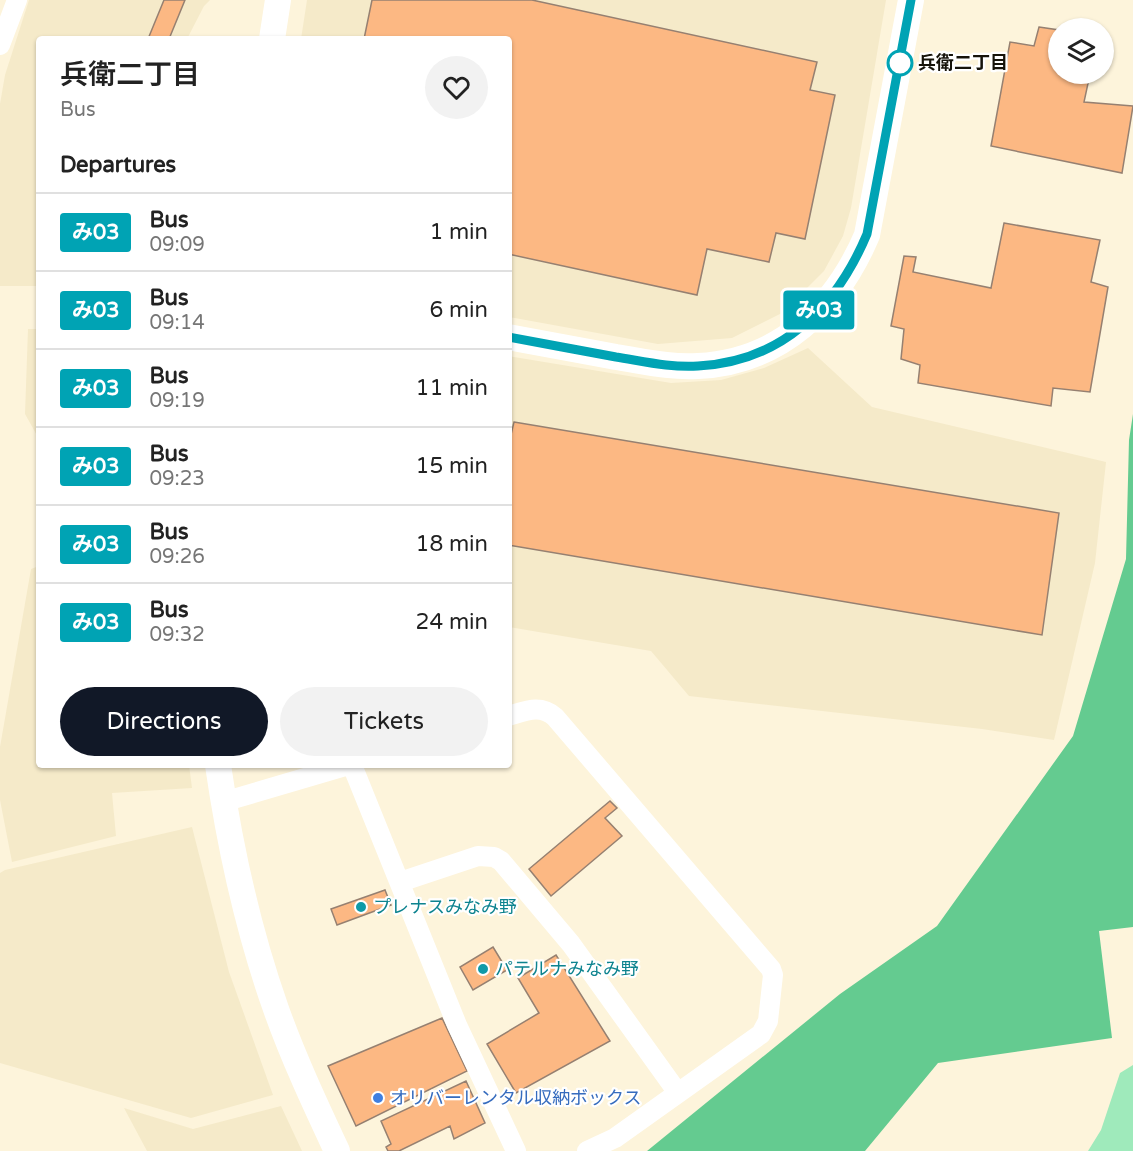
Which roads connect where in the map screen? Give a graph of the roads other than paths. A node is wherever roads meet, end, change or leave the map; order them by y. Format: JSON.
{"nodes":[{"id":1,"x":17,"y":0,"type":"edge"},
{"id":2,"x":278,"y":0,"type":"edge"},
{"id":3,"x":911,"y":0,"type":"edge"},
{"id":4,"x":272,"y":36,"type":"edge"},
{"id":5,"x":0,"y":45,"type":"edge"},
{"id":6,"x":512,"y":338,"type":"edge"},
{"id":7,"x":512,"y":715,"type":"edge"},
{"id":8,"x":218,"y":768,"type":"edge"},
{"id":9,"x":341,"y":768,"type":"edge"},
{"id":10,"x":352,"y":768,"type":"edge"},
{"id":11,"x":223,"y":802,"type":"junction"},
{"id":12,"x":400,"y":882,"type":"junction"},
{"id":13,"x":678,"y":1093,"type":"junction"},
{"id":14,"x":337,"y":1151,"type":"edge"},
{"id":15,"x":516,"y":1151,"type":"edge"},
{"id":16,"x":587,"y":1151,"type":"edge"}],
"edges":[{"from":1,"to":5,"type":"street"},
{"from":2,"to":4,"type":"street"},
{"from":3,"to":6,"type":"street"},
{"from":7,"to":13,"type":"street"},
{"from":8,"to":11,"type":"street"},
{"from":9,"to":11,"type":"street"},
{"from":10,"to":12,"type":"street"},
{"from":11,"to":14,"type":"street"},
{"from":12,"to":13,"type":"street"},
{"from":12,"to":15,"type":"street"},
{"from":13,"to":16,"type":"street"}]}
